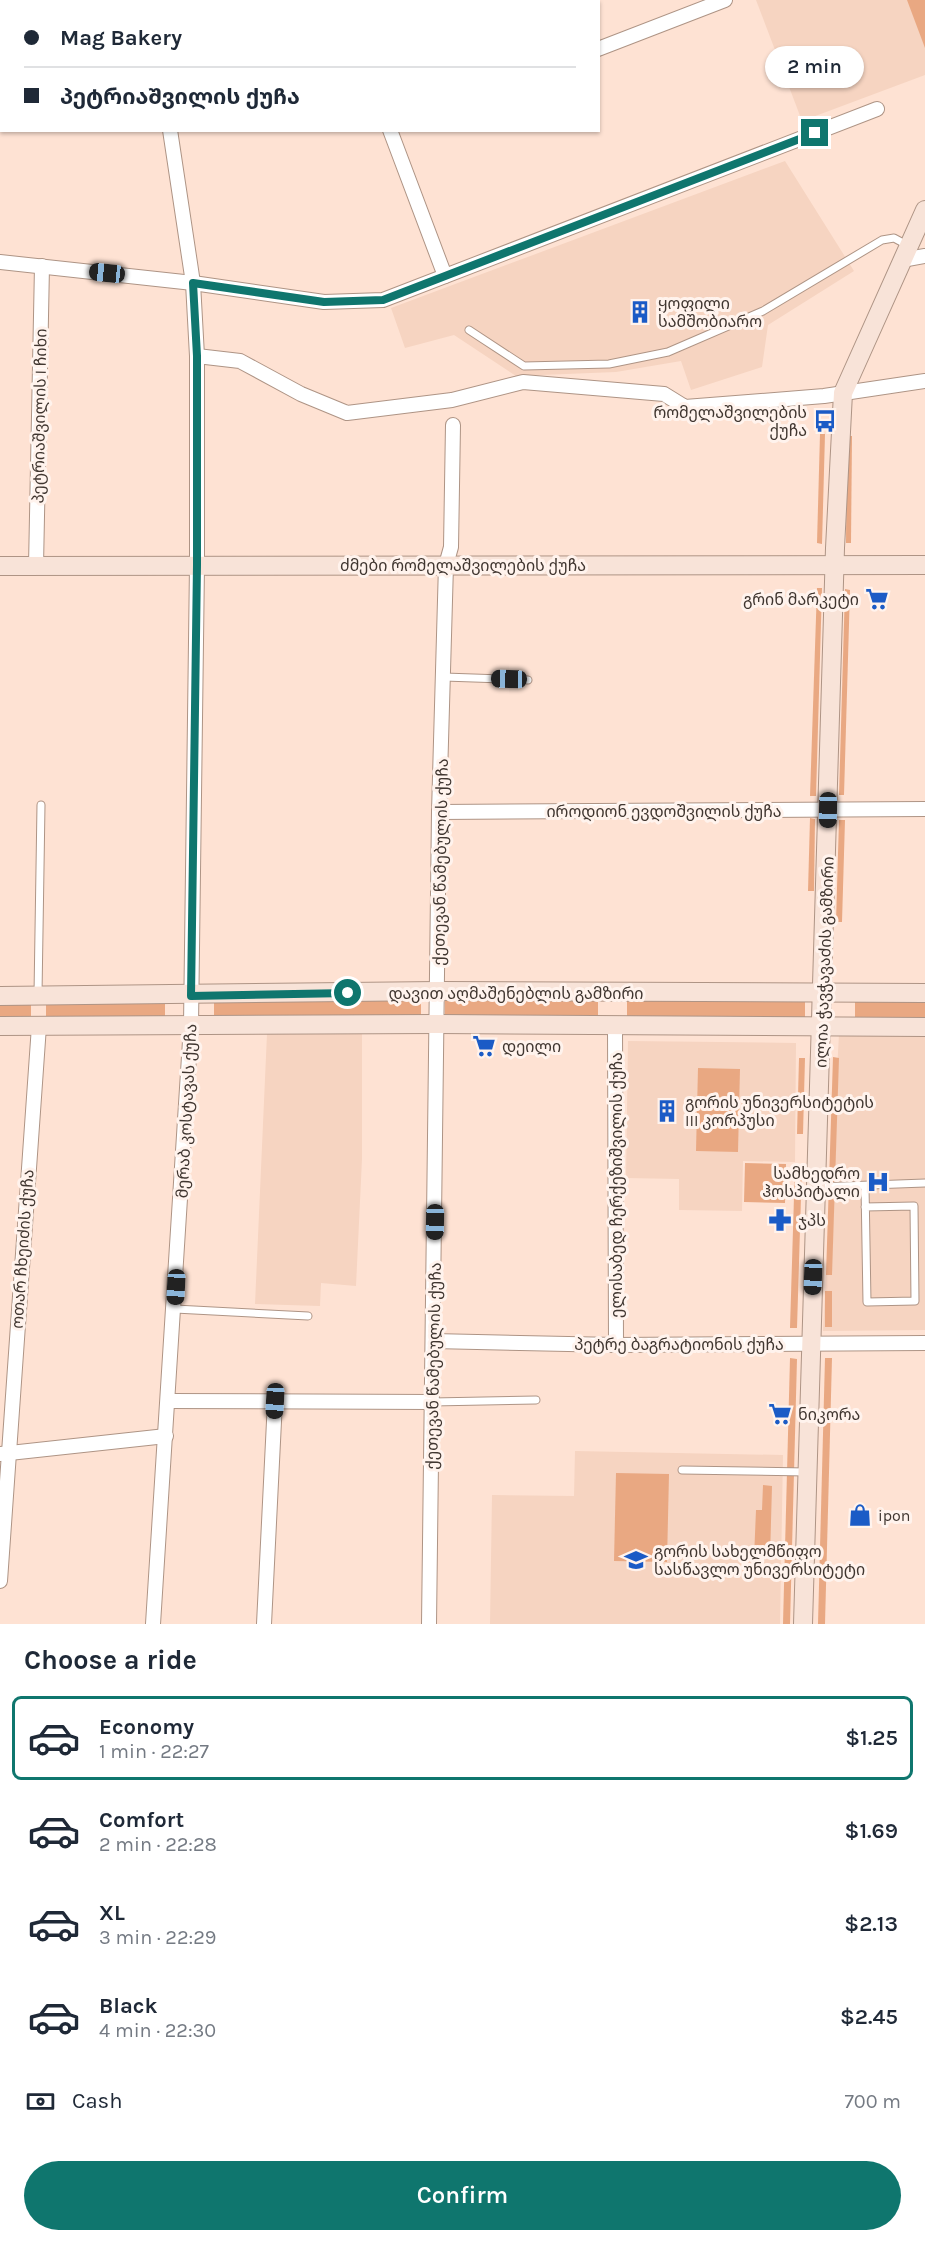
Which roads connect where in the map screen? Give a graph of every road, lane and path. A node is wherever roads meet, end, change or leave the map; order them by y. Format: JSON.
{"nodes":[{"id":1,"x":725,"y":0,"type":"edge"},
{"id":2,"x":600,"y":48,"type":"edge"},
{"id":3,"x":877,"y":109,"type":"dead end"},
{"id":4,"x":170,"y":132,"type":"edge"},
{"id":5,"x":391,"y":132,"type":"edge"},
{"id":6,"x":925,"y":210,"type":"edge"},
{"id":7,"x":906,"y":253,"type":"junction"},
{"id":8,"x":925,"y":256,"type":"edge"},
{"id":9,"x":0,"y":262,"type":"edge"},
{"id":10,"x":42,"y":267,"type":"junction"},
{"id":11,"x":445,"y":276,"type":"junction"},
{"id":12,"x":193,"y":283,"type":"junction"},
{"id":13,"x":469,"y":330,"type":"dead end"},
{"id":14,"x":197,"y":356,"type":"junction"},
{"id":15,"x":925,"y":381,"type":"edge"},
{"id":16,"x":843,"y":393,"type":"junction"},
{"id":17,"x":453,"y":425,"type":"dead end"},
{"id":18,"x":197,"y":565,"type":"junction"},
{"id":19,"x":446,"y":565,"type":"junction"},
{"id":20,"x":925,"y":565,"type":"edge"},
{"id":21,"x":0,"y":566,"type":"edge"},
{"id":22,"x":36,"y":566,"type":"junction"},
{"id":23,"x":835,"y":566,"type":"junction"},
{"id":24,"x":444,"y":677,"type":"junction"},
{"id":25,"x":528,"y":680,"type":"dead end"},
{"id":26,"x":41,"y":805,"type":"dead end"},
{"id":27,"x":925,"y":809,"type":"edge"},
{"id":28,"x":828,"y":810,"type":"junction"},
{"id":29,"x":439,"y":812,"type":"junction"},
{"id":30,"x":438,"y":991,"type":"junction"},
{"id":31,"x":925,"y":993,"type":"edge"},
{"id":32,"x":824,"y":994,"type":"junction"},
{"id":33,"x":0,"y":996,"type":"edge"},
{"id":34,"x":38,"y":996,"type":"junction"},
{"id":35,"x":191,"y":996,"type":"junction"},
{"id":36,"x":438,"y":1024,"type":"junction"},
{"id":37,"x":191,"y":1025,"type":"junction"},
{"id":38,"x":0,"y":1026,"type":"edge"},
{"id":39,"x":39,"y":1026,"type":"junction"},
{"id":40,"x":615,"y":1026,"type":"junction"},
{"id":41,"x":823,"y":1026,"type":"junction"},
{"id":42,"x":925,"y":1027,"type":"edge"},
{"id":43,"x":925,"y":1183,"type":"edge"},
{"id":44,"x":865,"y":1186,"type":"junction"},
{"id":45,"x":816,"y":1187,"type":"junction"},
{"id":46,"x":865,"y":1207,"type":"junction"},
{"id":47,"x":175,"y":1309,"type":"junction"},
{"id":48,"x":308,"y":1316,"type":"dead end"},
{"id":49,"x":433,"y":1341,"type":"junction"},
{"id":50,"x":925,"y":1342,"type":"edge"},
{"id":51,"x":810,"y":1344,"type":"junction"},
{"id":52,"x":616,"y":1345,"type":"junction"},
{"id":53,"x":536,"y":1400,"type":"dead end"},
{"id":54,"x":169,"y":1401,"type":"junction"},
{"id":55,"x":275,"y":1401,"type":"junction"},
{"id":56,"x":432,"y":1401,"type":"junction"},
{"id":57,"x":166,"y":1436,"type":"junction"},
{"id":58,"x":4,"y":1453,"type":"edge"},
{"id":59,"x":682,"y":1470,"type":"dead end"},
{"id":60,"x":807,"y":1472,"type":"junction"},
{"id":61,"x":0,"y":1581,"type":"edge"},
{"id":62,"x":153,"y":1624,"type":"edge"},
{"id":63,"x":264,"y":1624,"type":"edge"},
{"id":64,"x":429,"y":1624,"type":"edge"},
{"id":65,"x":803,"y":1624,"type":"edge"}],
"edges":[{"from":1,"to":2,"type":"street"},
{"from":3,"to":11,"type":"street"},
{"from":4,"to":12,"type":"street","name":"მერაბ კოსტავას ქუჩა"},
{"from":5,"to":11,"type":"street"},
{"from":6,"to":7,"type":"street","name":"ილია ჭავჭავაძის გამზირი"},
{"from":7,"to":8,"type":"street"},
{"from":7,"to":13,"type":"lane"},
{"from":7,"to":16,"type":"street","name":"ილია ჭავჭავაძის გამზირი"},
{"from":9,"to":10,"type":"street"},
{"from":10,"to":12,"type":"street"},
{"from":10,"to":22,"type":"street","name":"პეტრიაშვილის I ჩიხი"},
{"from":11,"to":12,"type":"street"},
{"from":12,"to":14,"type":"street","name":"მერაბ კოსტავას ქუჩა"},
{"from":14,"to":16,"type":"street"},
{"from":14,"to":18,"type":"street","name":"მერაბ კოსტავას ქუჩა"},
{"from":15,"to":16,"type":"street"},
{"from":16,"to":23,"type":"street","name":"ილია ჭავჭავაძის გამზირი"},
{"from":17,"to":19,"type":"street","name":"ქეთევან წამებულის ქუჩა"},
{"from":18,"to":19,"type":"street","name":"ძმები რომელაშვილების ქუჩა"},
{"from":18,"to":22,"type":"street","name":"ძმები რომელაშვილების ქუჩა"},
{"from":18,"to":35,"type":"street","name":"მერაბ კოსტავას ქუჩა"},
{"from":19,"to":23,"type":"street","name":"ძმები რომელაშვილების ქუჩა"},
{"from":19,"to":24,"type":"street","name":"ქეთევან წამებულის ქუჩა"},
{"from":20,"to":23,"type":"street","name":"ძმები რომელაშვილების ქუჩა"},
{"from":21,"to":22,"type":"street","name":"ძმები რომელაშვილების ქუჩა"},
{"from":23,"to":28,"type":"street","name":"ილია ჭავჭავაძის გამზირი"},
{"from":24,"to":25,"type":"lane"},
{"from":24,"to":29,"type":"street","name":"ქეთევან წამებულის ქუჩა"},
{"from":26,"to":34,"type":"lane"},
{"from":27,"to":28,"type":"street","name":"იროდიონ ევდოშვილის ქუჩა"},
{"from":28,"to":29,"type":"street","name":"იროდიონ ევდოშვილის ქუჩა"},
{"from":28,"to":32,"type":"street","name":"ილია ჭავჭავაძის გამზირი"},
{"from":29,"to":30,"type":"street","name":"ქეთევან წამებულის ქუჩა"},
{"from":30,"to":32,"type":"street","name":"დავით აღმაშენებლის გამზირი"},
{"from":30,"to":35,"type":"street","name":"დავით აღმაშენებლის გამზირი"},
{"from":30,"to":36,"type":"street","name":"ქეთევან წამებულის ქუჩა"},
{"from":31,"to":32,"type":"street","name":"დავით აღმაშენებლის გამზირი"},
{"from":32,"to":41,"type":"street","name":"ილია ჭავჭავაძის გამზირი"},
{"from":33,"to":34,"type":"street","name":"დავით აღმაშენებლის გამზირი"},
{"from":34,"to":35,"type":"street","name":"დავით აღმაშენებლის გამზირი"},
{"from":35,"to":37,"type":"street","name":"მერაბ კოსტავას ქუჩა"},
{"from":36,"to":37,"type":"street","name":"დავით აღმაშენებლის გამზირი"},
{"from":36,"to":40,"type":"street","name":"დავით აღმაშენებლის გამზირი"},
{"from":36,"to":49,"type":"street","name":"ქეთევან წამებულის ქუჩა"},
{"from":37,"to":39,"type":"street","name":"დავით აღმაშენებლის გამზირი"},
{"from":37,"to":47,"type":"street","name":"მერაბ კოსტავას ქუჩა"},
{"from":38,"to":39,"type":"street","name":"დავით აღმაშენებლის გამზირი"},
{"from":39,"to":58,"type":"street","name":"ოთარ ჩხეიძის ქუჩა"},
{"from":40,"to":41,"type":"street","name":"დავით აღმაშენებლის გამზირი"},
{"from":40,"to":52,"type":"street","name":"ელისაბედ ჩერქეზიშვილის ქუჩა"},
{"from":41,"to":42,"type":"street","name":"დავით აღმაშენებლის გამზირი"},
{"from":41,"to":45,"type":"street","name":"ილია ჭავჭავაძის გამზირი"},
{"from":43,"to":44,"type":"lane"},
{"from":44,"to":45,"type":"lane"},
{"from":44,"to":46,"type":"lane"},
{"from":45,"to":51,"type":"street","name":"ილია ჭავჭავაძის გამზირი"},
{"from":46,"to":46,"type":"lane"},
{"from":47,"to":48,"type":"lane"},
{"from":47,"to":54,"type":"street","name":"მერაბ კოსტავას ქუჩა"},
{"from":49,"to":52,"type":"street","name":"პეტრე ბაგრატიონის ქუჩა"},
{"from":49,"to":56,"type":"street","name":"ქეთევან წამებულის ქუჩა"},
{"from":50,"to":51,"type":"street","name":"პეტრე ბაგრატიონის ქუჩა"},
{"from":51,"to":52,"type":"street","name":"პეტრე ბაგრატიონის ქუჩა"},
{"from":51,"to":60,"type":"street","name":"ილია ჭავჭავაძის გამზირი"},
{"from":53,"to":56,"type":"lane"},
{"from":54,"to":55,"type":"street"},
{"from":54,"to":57,"type":"street","name":"მერაბ კოსტავას ქუჩა"},
{"from":55,"to":56,"type":"street"},
{"from":55,"to":63,"type":"street"},
{"from":56,"to":64,"type":"street","name":"ქეთევან წამებულის ქუჩა"},
{"from":57,"to":58,"type":"street"},
{"from":57,"to":62,"type":"street","name":"მერაბ კოსტავას ქუჩა"},
{"from":58,"to":61,"type":"street","name":"ოთარ ჩხეიძის ქუჩა"},
{"from":59,"to":60,"type":"lane"},
{"from":60,"to":65,"type":"street","name":"ილია ჭავჭავაძის გამზირი"}]}
